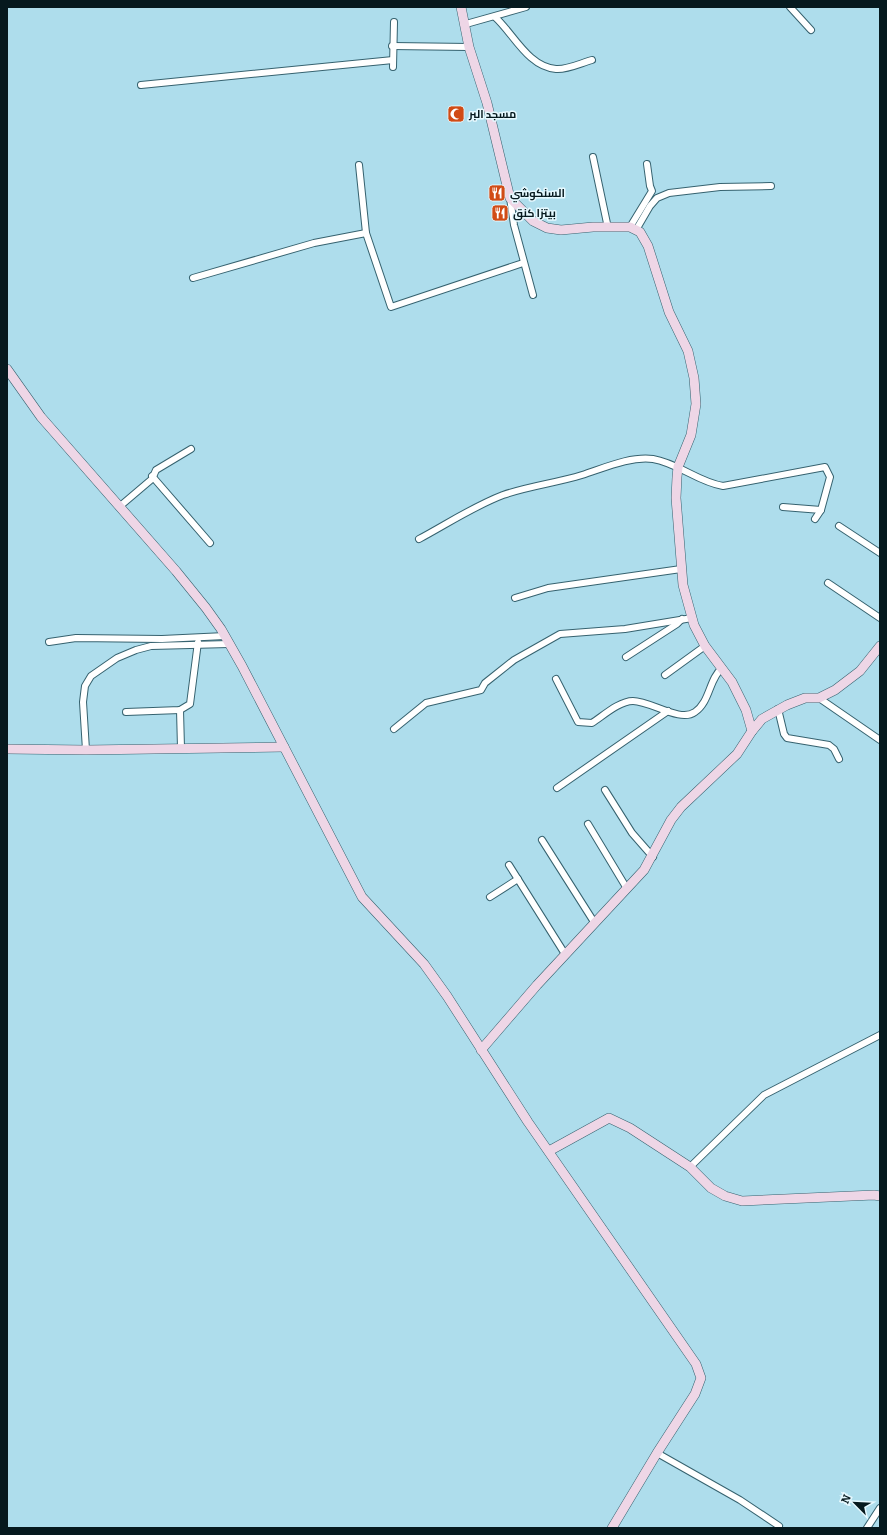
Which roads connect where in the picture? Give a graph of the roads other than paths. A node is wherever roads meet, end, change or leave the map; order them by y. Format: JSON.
{"nodes":[{"id":1,"x":461,"y":7,"type":"edge"},
{"id":2,"x":526,"y":7,"type":"edge"},
{"id":3,"x":790,"y":7,"type":"edge"},
{"id":4,"x":495,"y":17,"type":"junction"},
{"id":5,"x":394,"y":22,"type":"dead end"},
{"id":6,"x":466,"y":24,"type":"junction"},
{"id":7,"x":811,"y":30,"type":"dead end"},
{"id":8,"x":392,"y":46,"type":"junction"},
{"id":9,"x":469,"y":47,"type":"junction"},
{"id":10,"x":393,"y":60,"type":"junction"},
{"id":11,"x":592,"y":60,"type":"dead end"},
{"id":12,"x":393,"y":68,"type":"dead end"},
{"id":13,"x":141,"y":84,"type":"dead end"},
{"id":14,"x":593,"y":157,"type":"dead end"},
{"id":15,"x":647,"y":164,"type":"dead end"},
{"id":16,"x":359,"y":165,"type":"dead end"},
{"id":17,"x":771,"y":186,"type":"dead end"},
{"id":18,"x":510,"y":198,"type":"junction"},
{"id":19,"x":608,"y":228,"type":"junction"},
{"id":20,"x":633,"y":228,"type":"junction"},
{"id":21,"x":366,"y":232,"type":"junction"},
{"id":22,"x":523,"y":263,"type":"junction"},
{"id":23,"x":193,"y":278,"type":"dead end"},
{"id":24,"x":533,"y":295,"type":"dead end"},
{"id":25,"x":7,"y":369,"type":"edge"},
{"id":26,"x":191,"y":449,"type":"dead end"},
{"id":27,"x":678,"y":467,"type":"junction"},
{"id":28,"x":152,"y":476,"type":"junction"},
{"id":29,"x":783,"y":506,"type":"dead end"},
{"id":30,"x":119,"y":507,"type":"junction"},
{"id":31,"x":821,"y":510,"type":"junction"},
{"id":32,"x":815,"y":519,"type":"dead end"},
{"id":33,"x":839,"y":526,"type":"dead end"},
{"id":34,"x":420,"y":539,"type":"dead end"},
{"id":35,"x":210,"y":543,"type":"dead end"},
{"id":36,"x":880,"y":553,"type":"edge"},
{"id":37,"x":680,"y":569,"type":"junction"},
{"id":38,"x":828,"y":583,"type":"dead end"},
{"id":39,"x":515,"y":598,"type":"dead end"},
{"id":40,"x":687,"y":618,"type":"junction"},
{"id":41,"x":880,"y":618,"type":"edge"},
{"id":42,"x":200,"y":637,"type":"junction"},
{"id":43,"x":227,"y":640,"type":"junction"},
{"id":44,"x":49,"y":642,"type":"dead end"},
{"id":45,"x":197,"y":646,"type":"junction"},
{"id":46,"x":705,"y":646,"type":"junction"},
{"id":47,"x":880,"y":646,"type":"edge"},
{"id":48,"x":626,"y":657,"type":"dead end"},
{"id":49,"x":722,"y":668,"type":"junction"},
{"id":50,"x":665,"y":675,"type":"dead end"},
{"id":51,"x":556,"y":679,"type":"dead end"},
{"id":52,"x":819,"y":698,"type":"junction"},
{"id":53,"x":778,"y":709,"type":"junction"},
{"id":54,"x":180,"y":710,"type":"junction"},
{"id":55,"x":668,"y":711,"type":"junction"},
{"id":56,"x":126,"y":712,"type":"dead end"},
{"id":57,"x":394,"y":729,"type":"dead end"},
{"id":58,"x":752,"y":731,"type":"junction"},
{"id":59,"x":880,"y":740,"type":"edge"},
{"id":60,"x":284,"y":747,"type":"junction"},
{"id":61,"x":181,"y":748,"type":"junction"},
{"id":62,"x":7,"y":749,"type":"edge"},
{"id":63,"x":86,"y":750,"type":"junction"},
{"id":64,"x":839,"y":759,"type":"dead end"},
{"id":65,"x":557,"y":788,"type":"dead end"},
{"id":66,"x":605,"y":790,"type":"dead end"},
{"id":67,"x":588,"y":824,"type":"dead end"},
{"id":68,"x":542,"y":840,"type":"dead end"},
{"id":69,"x":653,"y":856,"type":"junction"},
{"id":70,"x":509,"y":866,"type":"dead end"},
{"id":71,"x":518,"y":878,"type":"junction"},
{"id":72,"x":626,"y":887,"type":"junction"},
{"id":73,"x":490,"y":897,"type":"dead end"},
{"id":74,"x":594,"y":922,"type":"junction"},
{"id":75,"x":565,"y":954,"type":"junction"},
{"id":76,"x":880,"y":1035,"type":"edge"},
{"id":77,"x":481,"y":1050,"type":"junction"},
{"id":78,"x":549,"y":1151,"type":"junction"},
{"id":79,"x":690,"y":1167,"type":"junction"},
{"id":80,"x":880,"y":1196,"type":"edge"},
{"id":81,"x":657,"y":1453,"type":"junction"},
{"id":82,"x":880,"y":1508,"type":"edge"},
{"id":83,"x":780,"y":1526,"type":"dead end"},
{"id":84,"x":612,"y":1528,"type":"edge"},
{"id":85,"x":867,"y":1528,"type":"edge"}],
"edges":[{"from":1,"to":6,"type":"street"},
{"from":2,"to":4,"type":"street"},
{"from":3,"to":7,"type":"street"},
{"from":4,"to":6,"type":"street"},
{"from":4,"to":11,"type":"street"},
{"from":5,"to":8,"type":"street"},
{"from":6,"to":9,"type":"street"},
{"from":8,"to":9,"type":"street"},
{"from":8,"to":10,"type":"street"},
{"from":9,"to":18,"type":"street"},
{"from":10,"to":12,"type":"street"},
{"from":10,"to":13,"type":"street"},
{"from":14,"to":19,"type":"street"},
{"from":15,"to":20,"type":"street"},
{"from":16,"to":21,"type":"street"},
{"from":17,"to":20,"type":"street"},
{"from":18,"to":19,"type":"street"},
{"from":18,"to":22,"type":"street"},
{"from":19,"to":20,"type":"street"},
{"from":20,"to":27,"type":"street"},
{"from":21,"to":22,"type":"street"},
{"from":21,"to":23,"type":"street"},
{"from":22,"to":24,"type":"street"},
{"from":25,"to":30,"type":"street"},
{"from":26,"to":28,"type":"street"},
{"from":27,"to":31,"type":"street"},
{"from":27,"to":34,"type":"street"},
{"from":27,"to":37,"type":"street"},
{"from":28,"to":30,"type":"street"},
{"from":28,"to":35,"type":"street"},
{"from":29,"to":31,"type":"street"},
{"from":30,"to":43,"type":"street"},
{"from":31,"to":32,"type":"street"},
{"from":33,"to":36,"type":"street"},
{"from":37,"to":39,"type":"street"},
{"from":37,"to":40,"type":"street"},
{"from":38,"to":41,"type":"street"},
{"from":40,"to":46,"type":"street"},
{"from":40,"to":48,"type":"street"},
{"from":40,"to":57,"type":"street"},
{"from":42,"to":43,"type":"street"},
{"from":42,"to":44,"type":"street"},
{"from":42,"to":45,"type":"street"},
{"from":43,"to":45,"type":"street"},
{"from":43,"to":60,"type":"street"},
{"from":45,"to":54,"type":"street"},
{"from":45,"to":63,"type":"street"},
{"from":46,"to":49,"type":"street"},
{"from":46,"to":50,"type":"street"},
{"from":47,"to":52,"type":"street"},
{"from":49,"to":55,"type":"street"},
{"from":49,"to":58,"type":"street"},
{"from":51,"to":55,"type":"street"},
{"from":52,"to":53,"type":"street"},
{"from":52,"to":59,"type":"street"},
{"from":53,"to":58,"type":"street"},
{"from":53,"to":64,"type":"street"},
{"from":54,"to":56,"type":"street"},
{"from":54,"to":61,"type":"street"},
{"from":55,"to":65,"type":"street"},
{"from":58,"to":69,"type":"street"},
{"from":60,"to":61,"type":"street"},
{"from":60,"to":77,"type":"street"},
{"from":61,"to":63,"type":"street"},
{"from":62,"to":63,"type":"street"},
{"from":66,"to":69,"type":"street"},
{"from":67,"to":72,"type":"street"},
{"from":68,"to":74,"type":"street"},
{"from":69,"to":72,"type":"street"},
{"from":70,"to":71,"type":"street"},
{"from":71,"to":73,"type":"street"},
{"from":71,"to":75,"type":"street"},
{"from":72,"to":74,"type":"street"},
{"from":74,"to":75,"type":"street"},
{"from":75,"to":77,"type":"street"},
{"from":76,"to":79,"type":"street"},
{"from":77,"to":78,"type":"street"},
{"from":78,"to":79,"type":"street"},
{"from":78,"to":81,"type":"street"},
{"from":79,"to":80,"type":"street"},
{"from":81,"to":83,"type":"street"},
{"from":81,"to":84,"type":"street"},
{"from":82,"to":85,"type":"street"}]}
